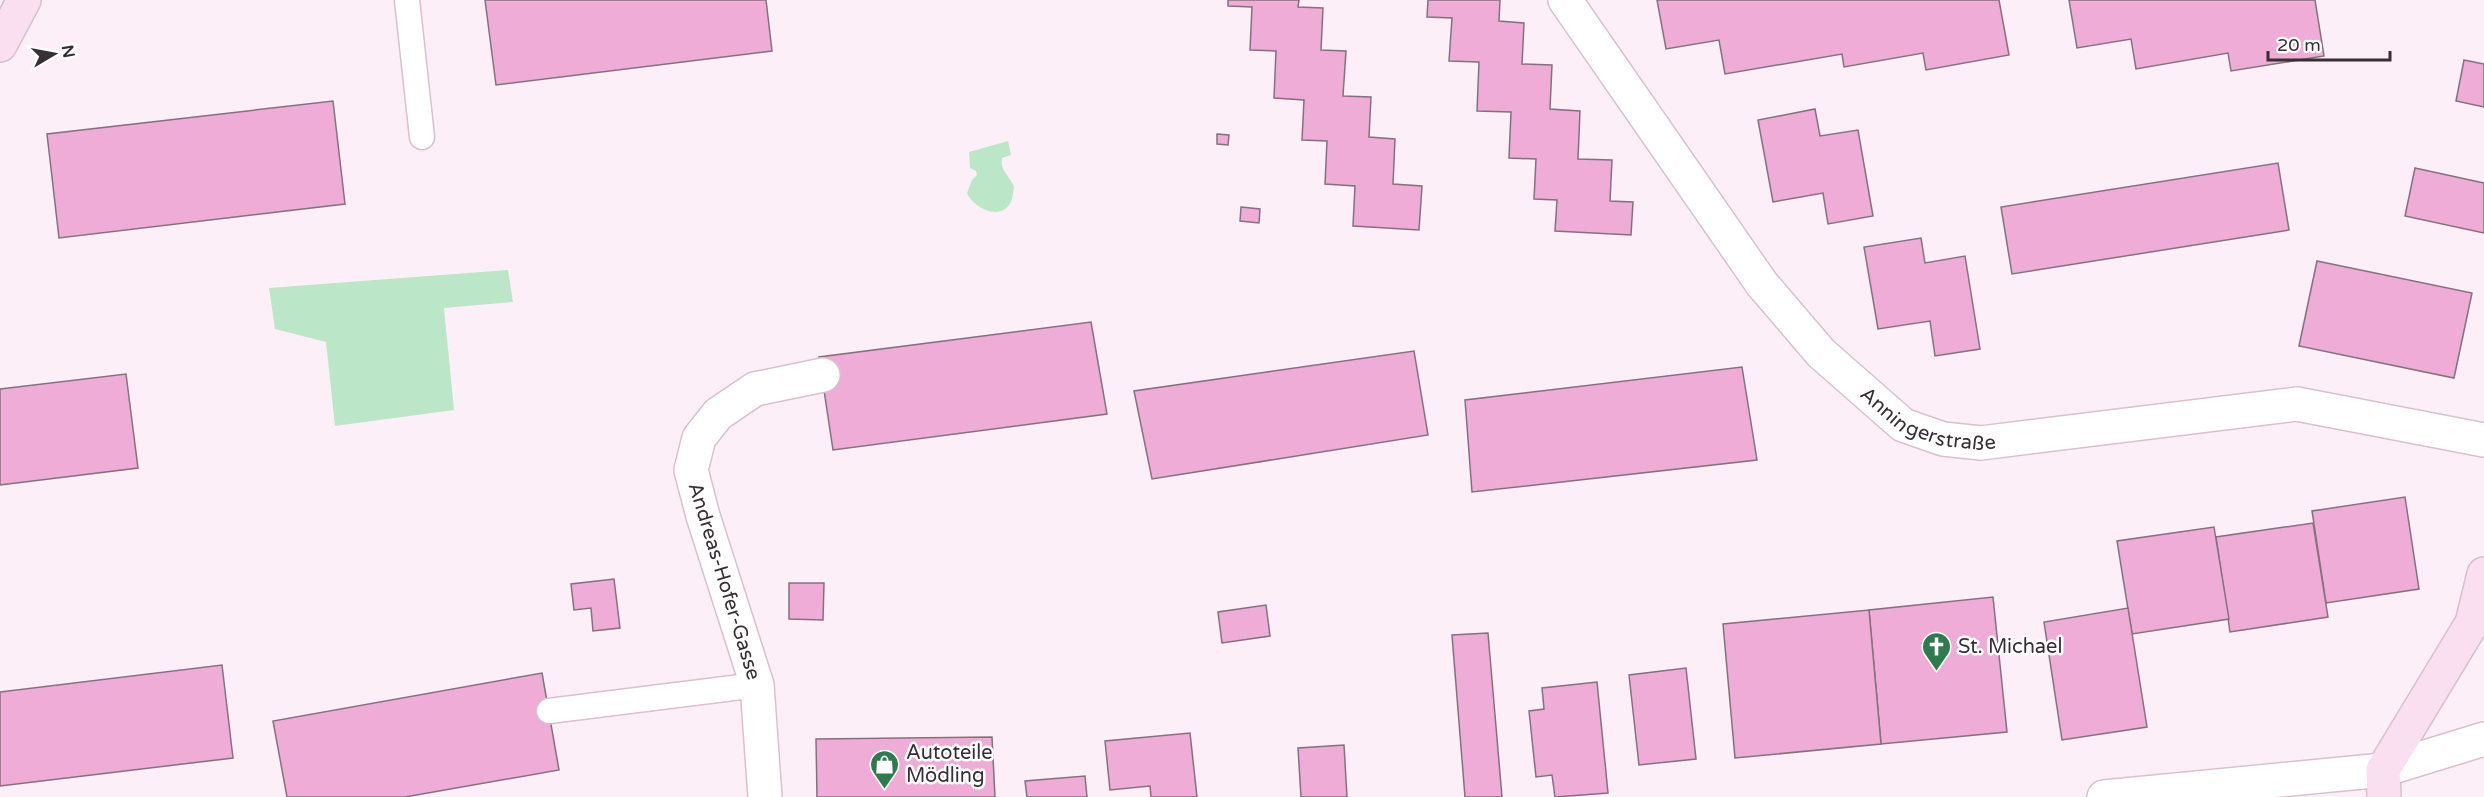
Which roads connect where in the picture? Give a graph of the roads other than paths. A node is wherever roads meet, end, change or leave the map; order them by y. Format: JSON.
{"nodes":[{"id":1,"x":24,"y":0,"type":"edge"},
{"id":2,"x":407,"y":0,"type":"edge"},
{"id":3,"x":1565,"y":0,"type":"edge"},
{"id":4,"x":0,"y":45,"type":"edge"},
{"id":5,"x":422,"y":137,"type":"dead end"},
{"id":6,"x":822,"y":375,"type":"dead end"},
{"id":7,"x":2484,"y":440,"type":"edge"},
{"id":8,"x":2484,"y":574,"type":"edge"},
{"id":9,"x":2478,"y":628,"type":"edge"},
{"id":10,"x":757,"y":685,"type":"junction"},
{"id":11,"x":549,"y":711,"type":"dead end"},
{"id":12,"x":2484,"y":739,"type":"edge"},
{"id":13,"x":2384,"y":783,"type":"edge"},
{"id":14,"x":765,"y":797,"type":"edge"},
{"id":15,"x":2104,"y":797,"type":"edge"}],
"edges":[{"from":1,"to":4,"type":"street"},
{"from":2,"to":5,"type":"lane"},
{"from":3,"to":7,"type":"street","name":"Anningerstraße"},
{"from":6,"to":10,"type":"street","name":"Andreas-Hofer-Gasse"},
{"from":8,"to":9,"type":"street"},
{"from":9,"to":13,"type":"street"},
{"from":10,"to":11,"type":"lane"},
{"from":10,"to":14,"type":"street","name":"Andreas-Hofer-Gasse"},
{"from":12,"to":13,"type":"street"},
{"from":13,"to":15,"type":"street"}]}
